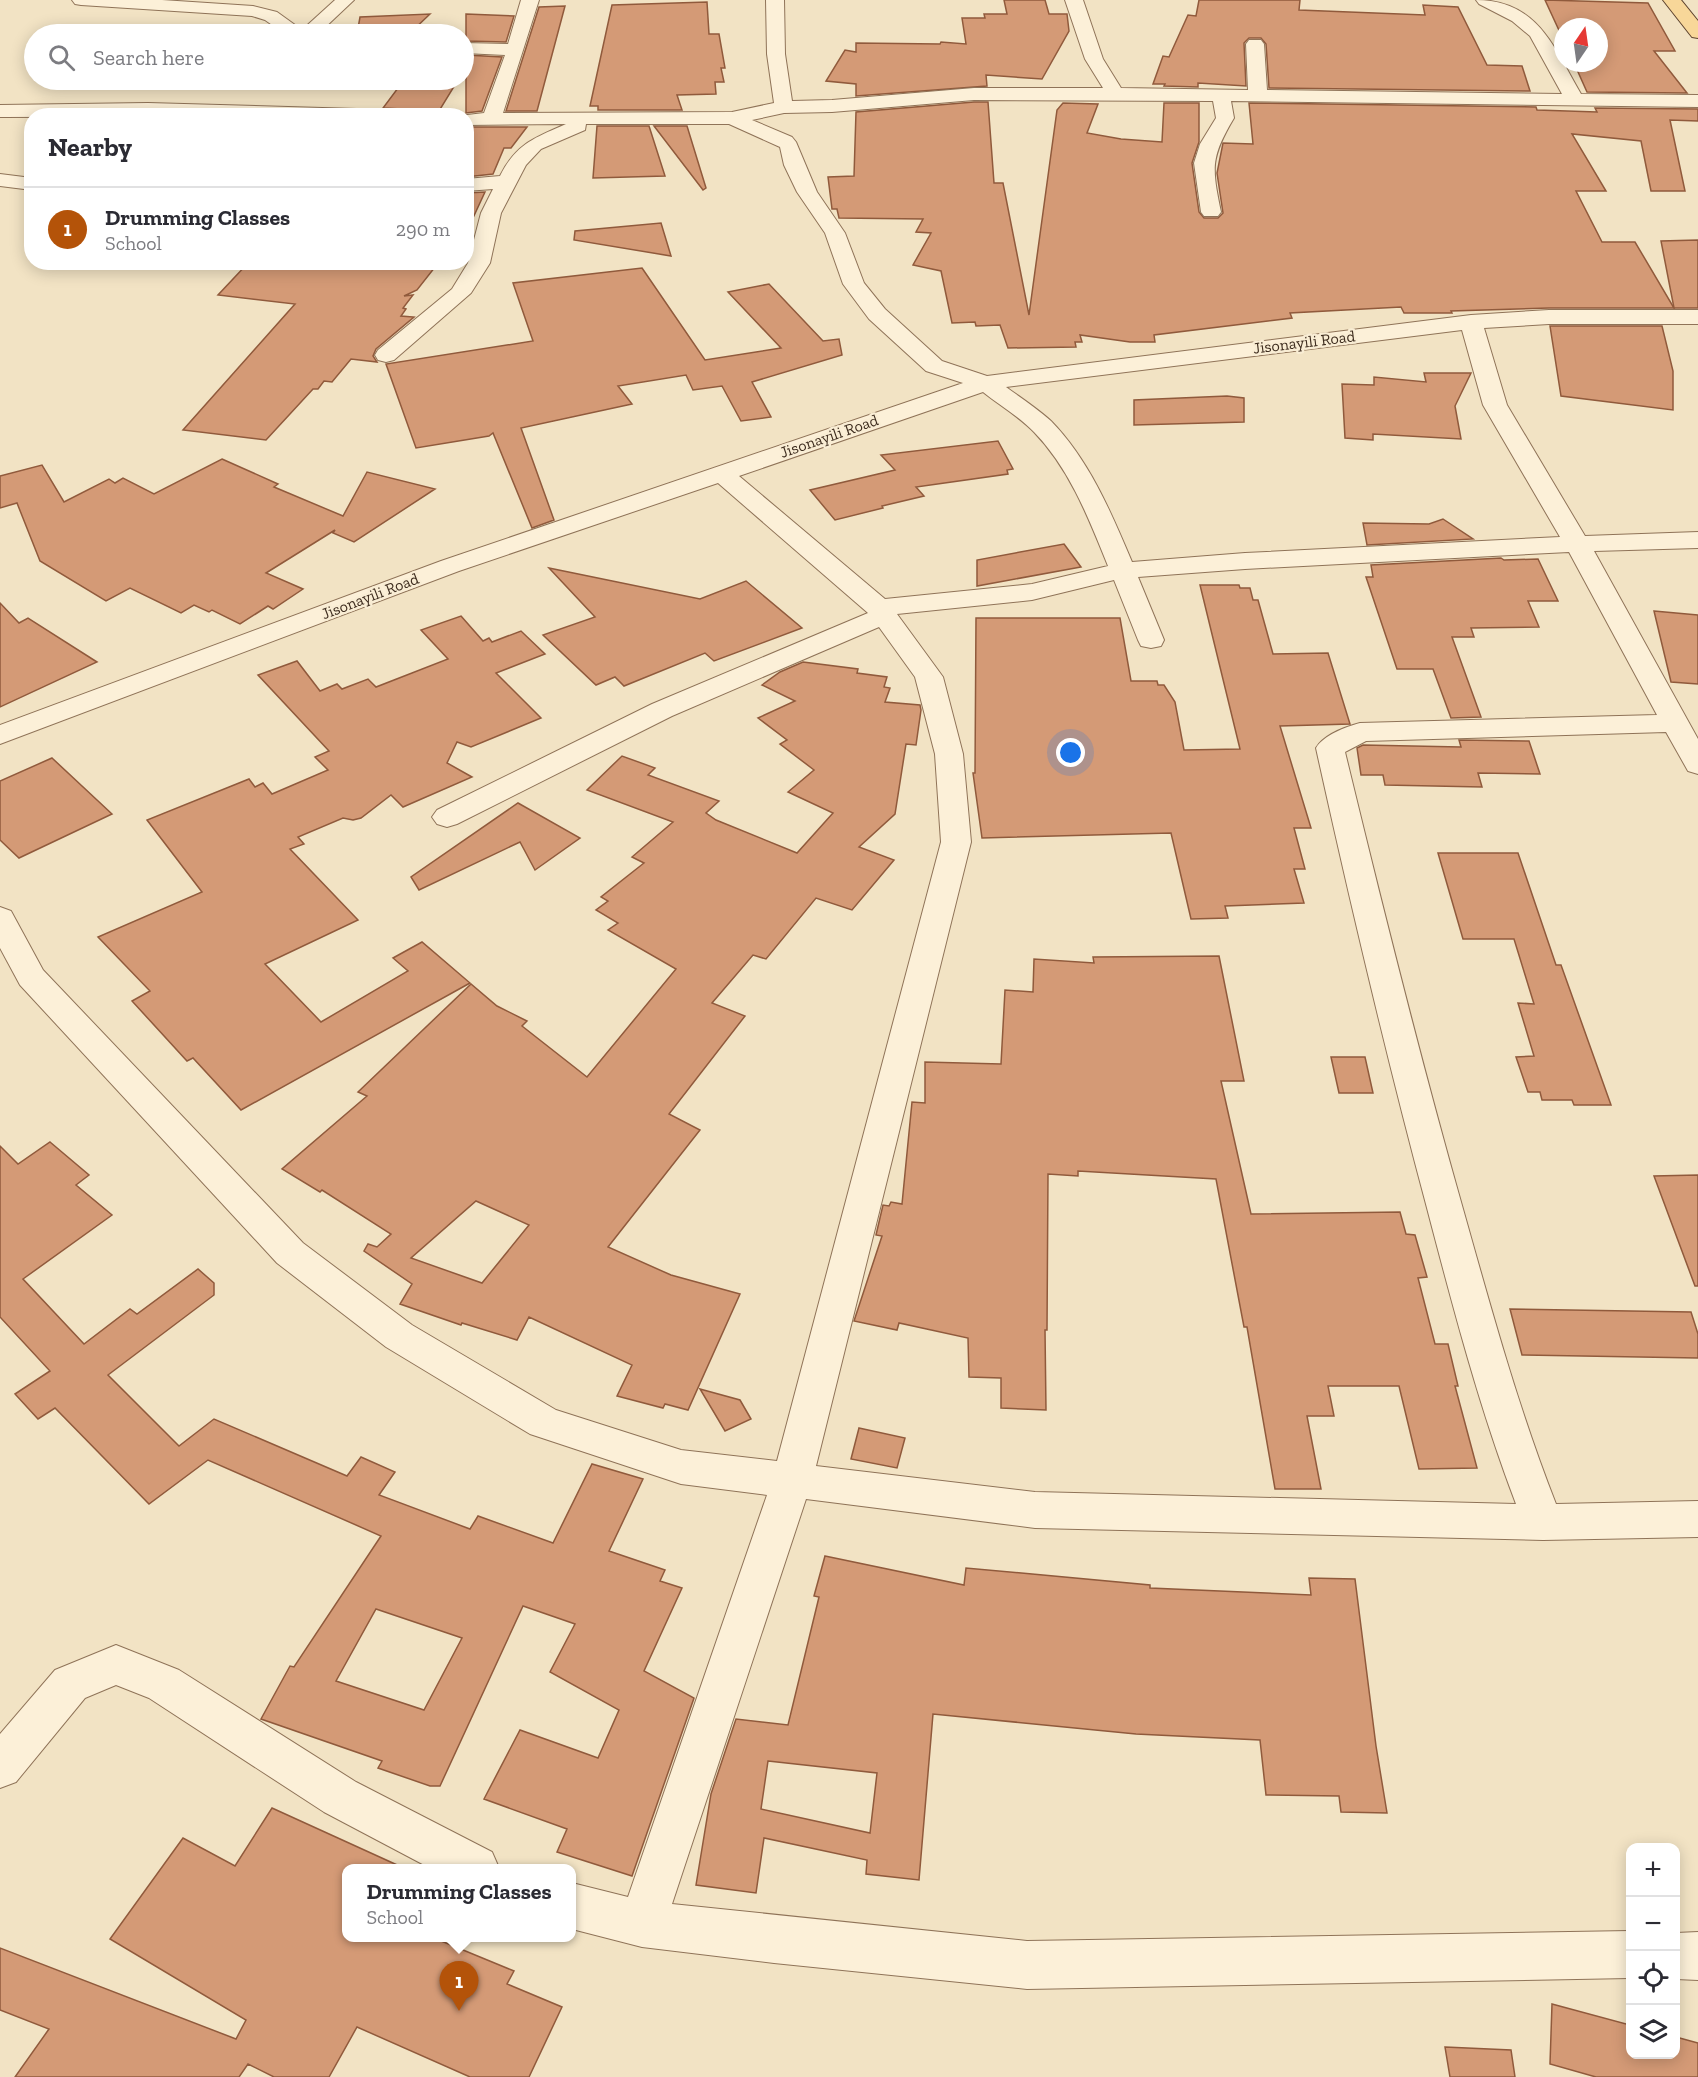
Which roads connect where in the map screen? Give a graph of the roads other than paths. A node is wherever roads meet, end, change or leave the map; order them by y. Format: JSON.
{"nodes":[{"id":1,"x":81,"y":0,"type":"edge"},
{"id":2,"x":345,"y":0,"type":"edge"},
{"id":3,"x":530,"y":0,"type":"edge"},
{"id":4,"x":775,"y":0,"type":"edge"},
{"id":5,"x":1074,"y":0,"type":"edge"},
{"id":6,"x":1485,"y":0,"type":"edge"},
{"id":7,"x":1672,"y":0,"type":"edge"},
{"id":8,"x":282,"y":24,"type":"edge"},
{"id":9,"x":319,"y":24,"type":"edge"},
{"id":10,"x":1698,"y":33,"type":"edge"},
{"id":11,"x":1255,"y":44,"type":"dead end"},
{"id":12,"x":474,"y":48,"type":"edge"},
{"id":13,"x":514,"y":50,"type":"junction"},
{"id":14,"x":1115,"y":93,"type":"junction"},
{"id":15,"x":1221,"y":94,"type":"junction"},
{"id":16,"x":1258,"y":95,"type":"junction"},
{"id":17,"x":1575,"y":100,"type":"junction"},
{"id":18,"x":1698,"y":101,"type":"edge"},
{"id":19,"x":832,"y":106,"type":"junction"},
{"id":20,"x":784,"y":107,"type":"junction"},
{"id":21,"x":0,"y":111,"type":"edge"},
{"id":22,"x":24,"y":111,"type":"edge"},
{"id":23,"x":732,"y":118,"type":"junction"},
{"id":24,"x":474,"y":119,"type":"edge"},
{"id":25,"x":491,"y":120,"type":"junction"},
{"id":26,"x":592,"y":120,"type":"junction"},
{"id":27,"x":785,"y":141,"type":"junction"},
{"id":28,"x":0,"y":180,"type":"edge"},
{"id":29,"x":505,"y":182,"type":"junction"},
{"id":30,"x":24,"y":183,"type":"edge"},
{"id":31,"x":474,"y":184,"type":"edge"},
{"id":32,"x":1211,"y":212,"type":"dead end"},
{"id":33,"x":1698,"y":317,"type":"edge"},
{"id":34,"x":1471,"y":322,"type":"junction"},
{"id":35,"x":387,"y":355,"type":"dead end"},
{"id":36,"x":986,"y":383,"type":"junction"},
{"id":37,"x":722,"y":473,"type":"junction"},
{"id":38,"x":1698,"y":540,"type":"edge"},
{"id":39,"x":1577,"y":544,"type":"junction"},
{"id":40,"x":1124,"y":570,"type":"junction"},
{"id":41,"x":881,"y":612,"type":"junction"},
{"id":42,"x":1151,"y":640,"type":"dead end"},
{"id":43,"x":1675,"y":723,"type":"junction"},
{"id":44,"x":0,"y":735,"type":"edge"},
{"id":45,"x":1698,"y":765,"type":"edge"},
{"id":46,"x":447,"y":817,"type":"dead end"},
{"id":47,"x":0,"y":918,"type":"edge"},
{"id":48,"x":792,"y":1481,"type":"junction"},
{"id":49,"x":1698,"y":1519,"type":"edge"},
{"id":50,"x":1543,"y":1522,"type":"junction"},
{"id":51,"x":0,"y":1767,"type":"edge"},
{"id":52,"x":466,"y":1864,"type":"edge"},
{"id":53,"x":576,"y":1907,"type":"edge"},
{"id":54,"x":642,"y":1924,"type":"junction"},
{"id":55,"x":1626,"y":1955,"type":"edge"},
{"id":56,"x":1680,"y":1956,"type":"edge"},
{"id":57,"x":1698,"y":1956,"type":"edge"}],
"edges":[{"from":1,"to":8,"type":"street"},
{"from":2,"to":9,"type":"street"},
{"from":3,"to":13,"type":"street"},
{"from":4,"to":20,"type":"street"},
{"from":5,"to":14,"type":"street"},
{"from":6,"to":17,"type":"street"},
{"from":7,"to":10,"type":"main road"},
{"from":11,"to":16,"type":"street"},
{"from":12,"to":13,"type":"street"},
{"from":13,"to":25,"type":"street"},
{"from":14,"to":15,"type":"street"},
{"from":14,"to":19,"type":"street"},
{"from":15,"to":16,"type":"street"},
{"from":15,"to":32,"type":"street"},
{"from":16,"to":17,"type":"street"},
{"from":17,"to":18,"type":"street"},
{"from":19,"to":20,"type":"street"},
{"from":19,"to":27,"type":"street"},
{"from":20,"to":23,"type":"street"},
{"from":21,"to":22,"type":"street"},
{"from":23,"to":26,"type":"street"},
{"from":23,"to":27,"type":"street"},
{"from":24,"to":25,"type":"street"},
{"from":25,"to":26,"type":"street"},
{"from":26,"to":29,"type":"street"},
{"from":27,"to":36,"type":"street"},
{"from":28,"to":30,"type":"street"},
{"from":29,"to":31,"type":"street"},
{"from":29,"to":35,"type":"street"},
{"from":33,"to":34,"type":"street","name":"Jisonayili Road"},
{"from":34,"to":36,"type":"street","name":"Jisonayili Road"},
{"from":34,"to":39,"type":"street"},
{"from":36,"to":37,"type":"street","name":"Jisonayili Road"},
{"from":36,"to":40,"type":"street"},
{"from":37,"to":41,"type":"street"},
{"from":37,"to":44,"type":"street","name":"Jisonayili Road"},
{"from":38,"to":39,"type":"street"},
{"from":39,"to":40,"type":"street"},
{"from":39,"to":43,"type":"street"},
{"from":40,"to":41,"type":"street"},
{"from":40,"to":42,"type":"street"},
{"from":41,"to":46,"type":"street"},
{"from":41,"to":48,"type":"street"},
{"from":43,"to":45,"type":"street"},
{"from":43,"to":50,"type":"street"},
{"from":47,"to":48,"type":"street"},
{"from":48,"to":50,"type":"street"},
{"from":48,"to":54,"type":"street"},
{"from":49,"to":50,"type":"street"},
{"from":51,"to":52,"type":"street"},
{"from":53,"to":54,"type":"street"},
{"from":54,"to":55,"type":"street"},
{"from":56,"to":57,"type":"street"}]}
